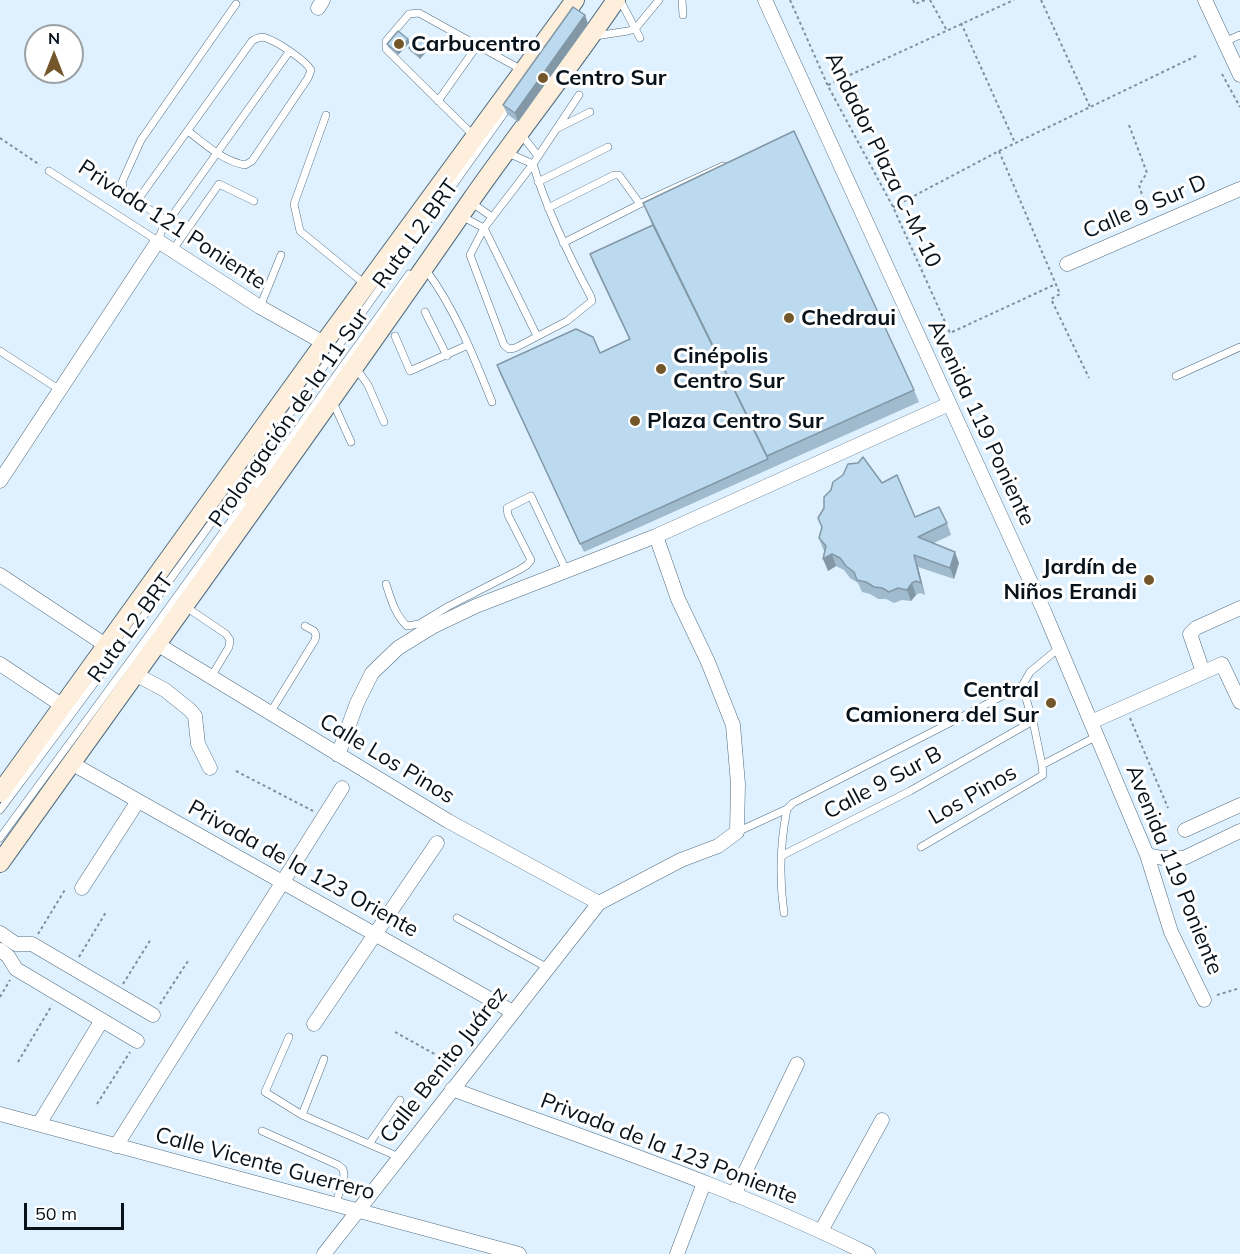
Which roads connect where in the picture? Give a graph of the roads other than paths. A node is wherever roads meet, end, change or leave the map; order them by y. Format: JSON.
{"nodes":[{"id":1,"x":575,"y":0,"type":"edge"},
{"id":2,"x":584,"y":0,"type":"edge"},
{"id":3,"x":606,"y":0,"type":"edge"},
{"id":4,"x":618,"y":0,"type":"edge"},
{"id":5,"x":659,"y":0,"type":"edge"},
{"id":6,"x":682,"y":0,"type":"edge"},
{"id":7,"x":765,"y":0,"type":"edge"},
{"id":8,"x":1205,"y":0,"type":"edge"},
{"id":9,"x":236,"y":4,"type":"dead end"},
{"id":10,"x":599,"y":10,"type":"dead end"},
{"id":11,"x":682,"y":15,"type":"dead end"},
{"id":12,"x":635,"y":28,"type":"junction"},
{"id":13,"x":1240,"y":35,"type":"edge"},
{"id":14,"x":592,"y":36,"type":"junction"},
{"id":15,"x":640,"y":38,"type":"dead end"},
{"id":16,"x":1224,"y":42,"type":"junction"},
{"id":17,"x":477,"y":46,"type":"junction"},
{"id":18,"x":289,"y":52,"type":"junction"},
{"id":19,"x":543,"y":58,"type":"edge"},
{"id":20,"x":557,"y":68,"type":"edge"},
{"id":21,"x":1239,"y":70,"type":"edge"},
{"id":22,"x":523,"y":71,"type":"junction"},
{"id":23,"x":579,"y":95,"type":"dead end"},
{"id":24,"x":515,"y":98,"type":"edge"},
{"id":25,"x":438,"y":101,"type":"junction"},
{"id":26,"x":590,"y":112,"type":"dead end"},
{"id":27,"x":326,"y":115,"type":"dead end"},
{"id":28,"x":555,"y":129,"type":"junction"},
{"id":29,"x":188,"y":131,"type":"junction"},
{"id":30,"x":519,"y":132,"type":"junction"},
{"id":31,"x":475,"y":137,"type":"junction"},
{"id":32,"x":608,"y":147,"type":"dead end"},
{"id":33,"x":506,"y":153,"type":"junction"},
{"id":34,"x":217,"y":154,"type":"junction"},
{"id":35,"x":538,"y":156,"type":"junction"},
{"id":36,"x":732,"y":161,"type":"edge"},
{"id":37,"x":533,"y":164,"type":"junction"},
{"id":38,"x":49,"y":171,"type":"road end"},
{"id":39,"x":538,"y":182,"type":"junction"},
{"id":40,"x":1240,"y":189,"type":"edge"},
{"id":41,"x":137,"y":201,"type":"junction"},
{"id":42,"x":254,"y":201,"type":"dead end"},
{"id":43,"x":640,"y":204,"type":"junction"},
{"id":44,"x":548,"y":208,"type":"junction"},
{"id":45,"x":465,"y":209,"type":"junction"},
{"id":46,"x":492,"y":217,"type":"junction"},
{"id":47,"x":168,"y":222,"type":"junction"},
{"id":48,"x":484,"y":228,"type":"junction"},
{"id":49,"x":158,"y":241,"type":"junction"},
{"id":50,"x":563,"y":243,"type":"junction"},
{"id":51,"x":172,"y":251,"type":"junction"},
{"id":52,"x":281,"y":255,"type":"dead end"},
{"id":53,"x":420,"y":264,"type":"junction"},
{"id":54,"x":1067,"y":264,"type":"dead end"},
{"id":55,"x":366,"y":285,"type":"junction"},
{"id":56,"x":260,"y":307,"type":"junction"},
{"id":57,"x":425,"y":312,"type":"dead end"},
{"id":58,"x":395,"y":336,"type":"dead end"},
{"id":59,"x":537,"y":336,"type":"junction"},
{"id":60,"x":324,"y":343,"type":"junction"},
{"id":61,"x":468,"y":345,"type":"junction"},
{"id":62,"x":1240,"y":347,"type":"edge"},
{"id":63,"x":0,"y":351,"type":"edge"},
{"id":64,"x":447,"y":356,"type":"junction"},
{"id":65,"x":355,"y":366,"type":"junction"},
{"id":66,"x":1176,"y":376,"type":"dead end"},
{"id":67,"x":60,"y":390,"type":"junction"},
{"id":68,"x":331,"y":399,"type":"junction"},
{"id":69,"x":492,"y":402,"type":"dead end"},
{"id":70,"x":949,"y":404,"type":"junction"},
{"id":71,"x":384,"y":422,"type":"dead end"},
{"id":72,"x":351,"y":442,"type":"dead end"},
{"id":73,"x":0,"y":482,"type":"edge"},
{"id":74,"x":244,"y":491,"type":"junction"},
{"id":75,"x":656,"y":536,"type":"junction"},
{"id":76,"x":566,"y":570,"type":"junction"},
{"id":77,"x":0,"y":575,"type":"edge"},
{"id":78,"x":386,"y":584,"type":"dead end"},
{"id":79,"x":184,"y":605,"type":"junction"},
{"id":80,"x":1240,"y":608,"type":"edge"},
{"id":81,"x":305,"y":626,"type":"dead end"},
{"id":82,"x":157,"y":644,"type":"junction"},
{"id":83,"x":107,"y":646,"type":"junction"},
{"id":84,"x":1059,"y":648,"type":"junction"},
{"id":85,"x":0,"y":664,"type":"edge"},
{"id":86,"x":1203,"y":672,"type":"junction"},
{"id":87,"x":135,"y":674,"type":"junction"},
{"id":88,"x":211,"y":677,"type":"junction"},
{"id":89,"x":1022,"y":686,"type":"junction"},
{"id":90,"x":1240,"y":702,"type":"edge"},
{"id":91,"x":63,"y":706,"type":"junction"},
{"id":92,"x":270,"y":713,"type":"junction"},
{"id":93,"x":1033,"y":721,"type":"junction"},
{"id":94,"x":1091,"y":722,"type":"junction"},
{"id":95,"x":1097,"y":736,"type":"junction"},
{"id":96,"x":338,"y":754,"type":"junction"},
{"id":97,"x":71,"y":763,"type":"junction"},
{"id":98,"x":1042,"y":765,"type":"junction"},
{"id":99,"x":210,"y":768,"type":"dead end"},
{"id":100,"x":342,"y":788,"type":"dead end"},
{"id":101,"x":0,"y":793,"type":"edge"},
{"id":102,"x":138,"y":801,"type":"junction"},
{"id":103,"x":1240,"y":805,"type":"edge"},
{"id":104,"x":787,"y":809,"type":"junction"},
{"id":105,"x":0,"y":810,"type":"edge"},
{"id":106,"x":1185,"y":830,"type":"dead end"},
{"id":107,"x":1240,"y":831,"type":"edge"},
{"id":108,"x":736,"y":832,"type":"junction"},
{"id":109,"x":0,"y":838,"type":"edge"},
{"id":110,"x":437,"y":843,"type":"dead end"},
{"id":111,"x":921,"y":847,"type":"dead end"},
{"id":112,"x":1147,"y":855,"type":"junction"},
{"id":113,"x":781,"y":856,"type":"junction"},
{"id":114,"x":0,"y":863,"type":"edge"},
{"id":115,"x":282,"y":882,"type":"junction"},
{"id":116,"x":82,"y":888,"type":"dead end"},
{"id":117,"x":599,"y":903,"type":"junction"},
{"id":118,"x":784,"y":913,"type":"dead end"},
{"id":119,"x":457,"y":918,"type":"dead end"},
{"id":120,"x":0,"y":933,"type":"edge"},
{"id":121,"x":376,"y":934,"type":"junction"},
{"id":122,"x":8,"y":950,"type":"edge"},
{"id":123,"x":548,"y":968,"type":"junction"},
{"id":124,"x":1204,"y":1000,"type":"road end"},
{"id":125,"x":513,"y":1012,"type":"junction"},
{"id":126,"x":153,"y":1015,"type":"dead end"},
{"id":127,"x":102,"y":1020,"type":"junction"},
{"id":128,"x":314,"y":1024,"type":"dead end"},
{"id":129,"x":289,"y":1037,"type":"dead end"},
{"id":130,"x":137,"y":1041,"type":"dead end"},
{"id":131,"x":324,"y":1059,"type":"dead end"},
{"id":132,"x":797,"y":1064,"type":"dead end"},
{"id":133,"x":452,"y":1089,"type":"junction"},
{"id":134,"x":400,"y":1100,"type":"dead end"},
{"id":135,"x":0,"y":1114,"type":"edge"},
{"id":136,"x":302,"y":1115,"type":"junction"},
{"id":137,"x":882,"y":1120,"type":"dead end"},
{"id":138,"x":39,"y":1124,"type":"junction"},
{"id":139,"x":262,"y":1131,"type":"dead end"},
{"id":140,"x":369,"y":1144,"type":"junction"},
{"id":141,"x":116,"y":1146,"type":"junction"},
{"id":142,"x":399,"y":1157,"type":"junction"},
{"id":143,"x":704,"y":1183,"type":"junction"},
{"id":144,"x":734,"y":1195,"type":"junction"},
{"id":145,"x":336,"y":1204,"type":"junction"},
{"id":146,"x":360,"y":1210,"type":"junction"},
{"id":147,"x":821,"y":1230,"type":"junction"},
{"id":148,"x":475,"y":1248,"type":"edge"},
{"id":149,"x":504,"y":1252,"type":"edge"},
{"id":150,"x":324,"y":1254,"type":"edge"},
{"id":151,"x":519,"y":1254,"type":"edge"},
{"id":152,"x":677,"y":1254,"type":"edge"},
{"id":153,"x":868,"y":1254,"type":"edge"}],
"edges":[{"from":1,"to":22,"type":"main road","name":"Prolongación de la 11 Sur"},
{"from":2,"to":19,"type":"lane"},
{"from":3,"to":10,"type":"lane"},
{"from":4,"to":12,"type":"lane"},
{"from":4,"to":14,"type":"main road","name":"Prolongación de la 11 Sur"},
{"from":5,"to":12,"type":"lane"},
{"from":6,"to":11,"type":"lane"},
{"from":7,"to":70,"type":"street","name":"Avenida 119 Poniente"},
{"from":8,"to":16,"type":"street"},
{"from":9,"to":41,"type":"lane"},
{"from":12,"to":14,"type":"lane"},
{"from":12,"to":15,"type":"lane"},
{"from":13,"to":16,"type":"lane"},
{"from":14,"to":30,"type":"main road","name":"Prolongación de la 11 Sur"},
{"from":16,"to":21,"type":"street"},
{"from":17,"to":22,"type":"lane"},
{"from":17,"to":25,"type":"lane"},
{"from":17,"to":25,"type":"lane"},
{"from":18,"to":29,"type":"lane"},
{"from":18,"to":34,"type":"lane"},
{"from":18,"to":34,"type":"lane"},
{"from":20,"to":53,"type":"lane","name":"Ruta L2 BRT"},
{"from":22,"to":31,"type":"main road","name":"Prolongación de la 11 Sur"},
{"from":23,"to":28,"type":"lane"},
{"from":24,"to":74,"type":"lane","name":"Ruta L2 BRT"},
{"from":25,"to":31,"type":"lane"},
{"from":26,"to":28,"type":"lane"},
{"from":27,"to":55,"type":"lane"},
{"from":28,"to":35,"type":"lane"},
{"from":29,"to":34,"type":"lane"},
{"from":29,"to":41,"type":"lane"},
{"from":30,"to":33,"type":"main road","name":"Prolongación de la 11 Sur"},
{"from":30,"to":35,"type":"lane"},
{"from":31,"to":55,"type":"main road","name":"Prolongación de la 11 Sur"},
{"from":32,"to":39,"type":"lane"},
{"from":33,"to":37,"type":"lane"},
{"from":33,"to":45,"type":"main road","name":"Prolongación de la 11 Sur"},
{"from":34,"to":47,"type":"lane"},
{"from":35,"to":37,"type":"lane"},
{"from":36,"to":43,"type":"lane"},
{"from":37,"to":39,"type":"lane"},
{"from":37,"to":46,"type":"lane"},
{"from":38,"to":49,"type":"lane","name":"Privada 121 Poniente"},
{"from":39,"to":44,"type":"lane"},
{"from":40,"to":54,"type":"street","name":"Calle 9 Sur D"},
{"from":41,"to":47,"type":"lane"},
{"from":42,"to":51,"type":"lane"},
{"from":43,"to":44,"type":"lane"},
{"from":43,"to":50,"type":"lane"},
{"from":44,"to":50,"type":"lane"},
{"from":45,"to":46,"type":"lane"},
{"from":45,"to":48,"type":"lane"},
{"from":45,"to":53,"type":"main road","name":"Prolongación de la 11 Sur"},
{"from":46,"to":48,"type":"lane"},
{"from":47,"to":49,"type":"lane"},
{"from":48,"to":59,"type":"lane"},
{"from":48,"to":59,"type":"lane"},
{"from":49,"to":51,"type":"street","name":"Privada 121 Poniente"},
{"from":49,"to":67,"type":"street"},
{"from":50,"to":59,"type":"lane"},
{"from":51,"to":56,"type":"street","name":"Privada 121 Poniente"},
{"from":52,"to":56,"type":"lane"},
{"from":53,"to":61,"type":"lane"},
{"from":53,"to":65,"type":"main road","name":"Prolongación de la 11 Sur"},
{"from":53,"to":74,"type":"lane","name":"Ruta L2 BRT"},
{"from":55,"to":60,"type":"main road","name":"Prolongación de la 11 Sur"},
{"from":56,"to":60,"type":"street","name":"Privada 121 Poniente"},
{"from":57,"to":64,"type":"lane"},
{"from":58,"to":64,"type":"lane"},
{"from":60,"to":74,"type":"main road","name":"Prolongación de la 11 Sur"},
{"from":61,"to":64,"type":"lane"},
{"from":61,"to":69,"type":"lane"},
{"from":62,"to":66,"type":"lane"},
{"from":63,"to":67,"type":"lane"},
{"from":65,"to":68,"type":"main road","name":"Prolongación de la 11 Sur"},
{"from":65,"to":71,"type":"lane"},
{"from":67,"to":73,"type":"street"},
{"from":68,"to":72,"type":"lane"},
{"from":68,"to":74,"type":"main road","name":"Prolongación de la 11 Sur"},
{"from":70,"to":75,"type":"street"},
{"from":70,"to":84,"type":"street","name":"Avenida 119 Poniente"},
{"from":74,"to":79,"type":"main road","name":"Prolongación de la 11 Sur"},
{"from":74,"to":83,"type":"main road","name":"Prolongación de la 11 Sur"},
{"from":74,"to":105,"type":"lane","name":"Ruta L2 BRT"},
{"from":74,"to":109,"type":"lane","name":"Ruta L2 BRT"},
{"from":75,"to":76,"type":"street"},
{"from":75,"to":108,"type":"street"},
{"from":76,"to":78,"type":"lane"},
{"from":76,"to":96,"type":"street"},
{"from":77,"to":83,"type":"street"},
{"from":79,"to":82,"type":"main road","name":"Prolongación de la 11 Sur"},
{"from":79,"to":88,"type":"lane"},
{"from":80,"to":86,"type":"street"},
{"from":81,"to":92,"type":"lane"},
{"from":82,"to":87,"type":"main road","name":"Prolongación de la 11 Sur"},
{"from":82,"to":88,"type":"street","name":"Calle Los Pinos"},
{"from":83,"to":91,"type":"main road","name":"Prolongación de la 11 Sur"},
{"from":84,"to":89,"type":"lane"},
{"from":84,"to":94,"type":"street","name":"Avenida 119 Poniente"},
{"from":85,"to":91,"type":"street"},
{"from":86,"to":90,"type":"street"},
{"from":86,"to":94,"type":"street"},
{"from":87,"to":97,"type":"main road","name":"Prolongación de la 11 Sur"},
{"from":87,"to":99,"type":"street"},
{"from":88,"to":92,"type":"street","name":"Calle Los Pinos"},
{"from":89,"to":93,"type":"lane"},
{"from":89,"to":104,"type":"lane"},
{"from":91,"to":101,"type":"main road","name":"Prolongación de la 11 Sur"},
{"from":92,"to":96,"type":"street","name":"Calle Los Pinos"},
{"from":93,"to":98,"type":"lane"},
{"from":93,"to":113,"type":"lane","name":"Calle 9 Sur B"},
{"from":94,"to":95,"type":"street","name":"Avenida 119 Poniente"},
{"from":95,"to":98,"type":"lane","name":"Los Pinos"},
{"from":95,"to":112,"type":"street","name":"Avenida 119 Poniente"},
{"from":96,"to":117,"type":"street","name":"Calle Los Pinos"},
{"from":97,"to":102,"type":"street","name":"Privada de la 123 Oriente"},
{"from":97,"to":114,"type":"main road","name":"Prolongación de la 11 Sur"},
{"from":98,"to":111,"type":"lane","name":"Los Pinos"},
{"from":100,"to":115,"type":"street"},
{"from":102,"to":115,"type":"street","name":"Privada de la 123 Oriente"},
{"from":102,"to":116,"type":"street"},
{"from":103,"to":106,"type":"street"},
{"from":104,"to":108,"type":"lane"},
{"from":104,"to":113,"type":"lane"},
{"from":107,"to":112,"type":"street"},
{"from":108,"to":117,"type":"street"},
{"from":110,"to":121,"type":"street"},
{"from":112,"to":124,"type":"street","name":"Avenida 119 Poniente"},
{"from":113,"to":118,"type":"lane"},
{"from":115,"to":121,"type":"street","name":"Privada de la 123 Oriente"},
{"from":115,"to":141,"type":"street"},
{"from":117,"to":123,"type":"street","name":"Calle Benito Juárez"},
{"from":119,"to":123,"type":"lane"},
{"from":120,"to":122,"type":"street"},
{"from":121,"to":125,"type":"street","name":"Privada de la 123 Oriente"},
{"from":121,"to":128,"type":"street"},
{"from":122,"to":126,"type":"street"},
{"from":122,"to":127,"type":"street"},
{"from":123,"to":125,"type":"street","name":"Calle Benito Juárez"},
{"from":125,"to":133,"type":"street","name":"Calle Benito Juárez"},
{"from":127,"to":130,"type":"street"},
{"from":127,"to":138,"type":"street"},
{"from":129,"to":136,"type":"lane"},
{"from":131,"to":136,"type":"lane"},
{"from":132,"to":144,"type":"street"},
{"from":133,"to":142,"type":"street","name":"Calle Benito Juárez"},
{"from":133,"to":143,"type":"street","name":"Privada de la 123 Poniente"},
{"from":134,"to":140,"type":"lane"},
{"from":135,"to":138,"type":"street","name":"Calle Vicente Guerrero"},
{"from":136,"to":140,"type":"lane"},
{"from":137,"to":147,"type":"street"},
{"from":138,"to":141,"type":"street","name":"Calle Vicente Guerrero"},
{"from":139,"to":145,"type":"lane"},
{"from":140,"to":142,"type":"lane"},
{"from":141,"to":145,"type":"street","name":"Calle Vicente Guerrero"},
{"from":142,"to":146,"type":"street","name":"Calle Benito Juárez"},
{"from":143,"to":144,"type":"street","name":"Privada de la 123 Poniente"},
{"from":143,"to":152,"type":"street"},
{"from":144,"to":147,"type":"street","name":"Privada de la 123 Poniente"},
{"from":145,"to":146,"type":"street","name":"Calle Vicente Guerrero"},
{"from":146,"to":148,"type":"street","name":"Calle Vicente Guerrero"},
{"from":146,"to":150,"type":"street","name":"Calle Benito Juárez"},
{"from":147,"to":153,"type":"street","name":"Privada de la 123 Poniente"},
{"from":148,"to":149,"type":"street","name":"Calle Vicente Guerrero"},
{"from":149,"to":151,"type":"street","name":"Calle Vicente Guerrero"}]}
